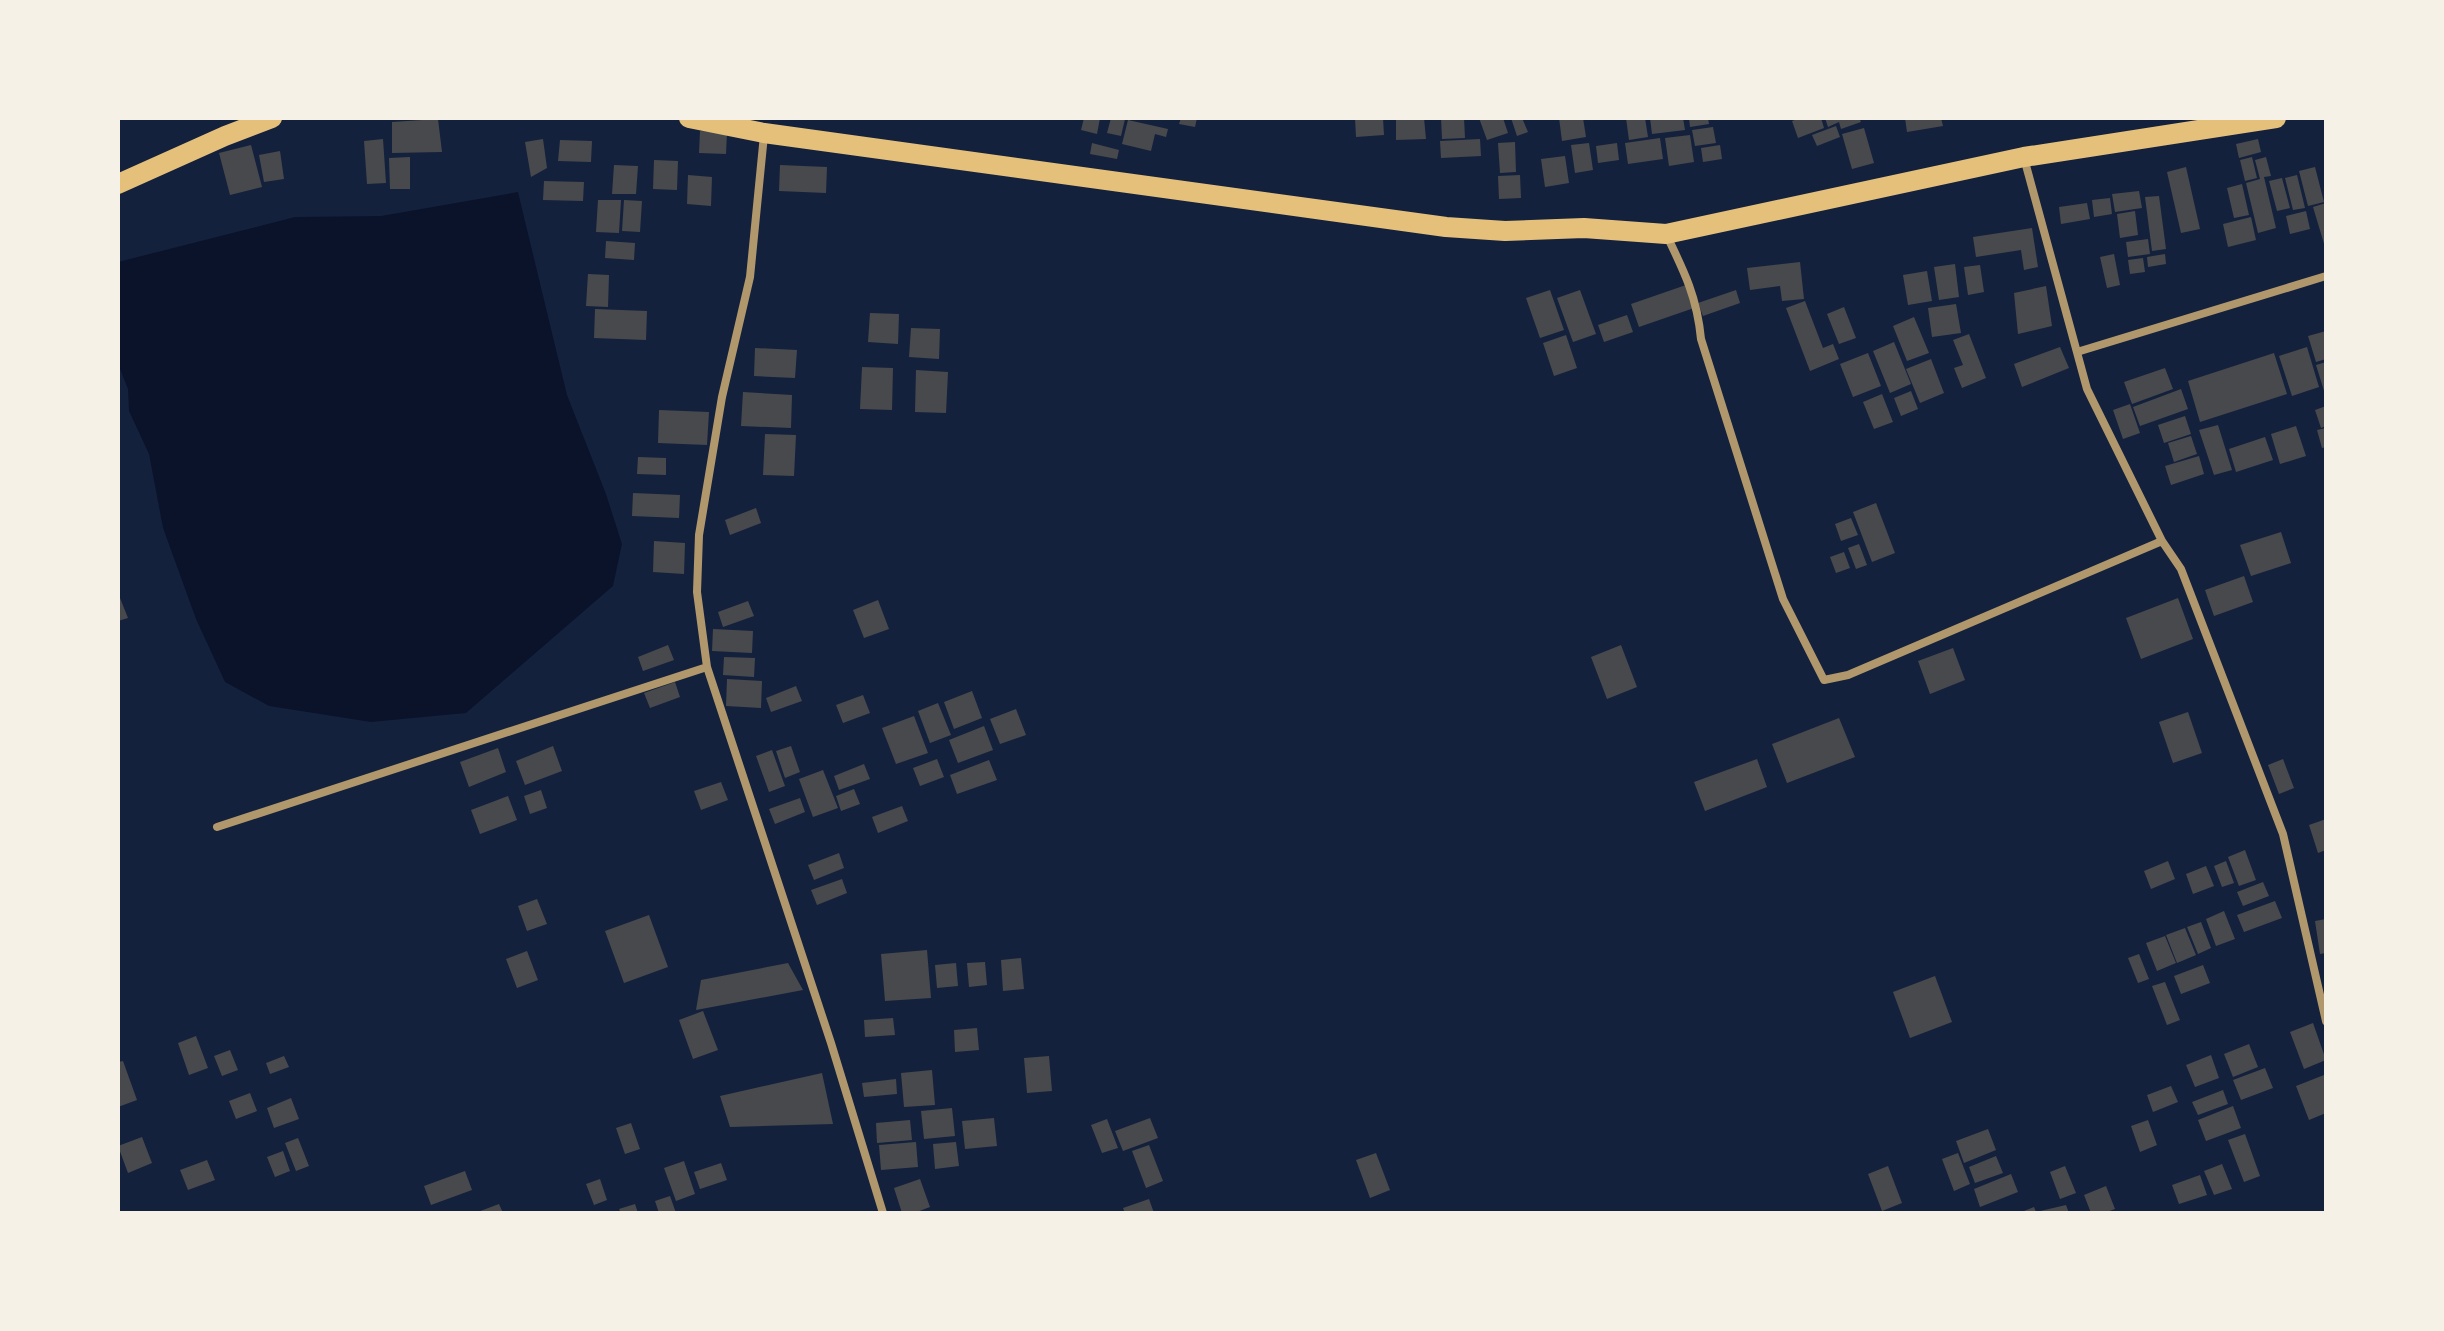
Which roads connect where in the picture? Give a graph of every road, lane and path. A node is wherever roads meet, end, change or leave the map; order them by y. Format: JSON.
{"nodes":[{"id":1,"x":272,"y":118,"type":"edge"},
{"id":2,"x":689,"y":118,"type":"edge"},
{"id":3,"x":2276,"y":118,"type":"edge"},
{"id":4,"x":764,"y":133,"type":"junction"},
{"id":5,"x":2024,"y":157,"type":"junction"},
{"id":6,"x":118,"y":184,"type":"edge"},
{"id":7,"x":1666,"y":234,"type":"junction"},
{"id":8,"x":2326,"y":276,"type":"edge"},
{"id":9,"x":2077,"y":352,"type":"junction"},
{"id":10,"x":2162,"y":541,"type":"junction"},
{"id":11,"x":707,"y":667,"type":"junction"},
{"id":12,"x":217,"y":827,"type":"dead end"},
{"id":13,"x":2326,"y":1021,"type":"edge"},
{"id":14,"x":883,"y":1213,"type":"edge"}],
"edges":[{"from":1,"to":6,"type":"highway"},
{"from":2,"to":4,"type":"highway"},
{"from":3,"to":5,"type":"highway"},
{"from":4,"to":7,"type":"highway"},
{"from":4,"to":11,"type":"street"},
{"from":5,"to":7,"type":"highway"},
{"from":5,"to":9,"type":"street"},
{"from":7,"to":10,"type":"street"},
{"from":8,"to":9,"type":"street"},
{"from":9,"to":10,"type":"street"},
{"from":10,"to":13,"type":"street"},
{"from":11,"to":12,"type":"street"},
{"from":11,"to":14,"type":"street"}]}
